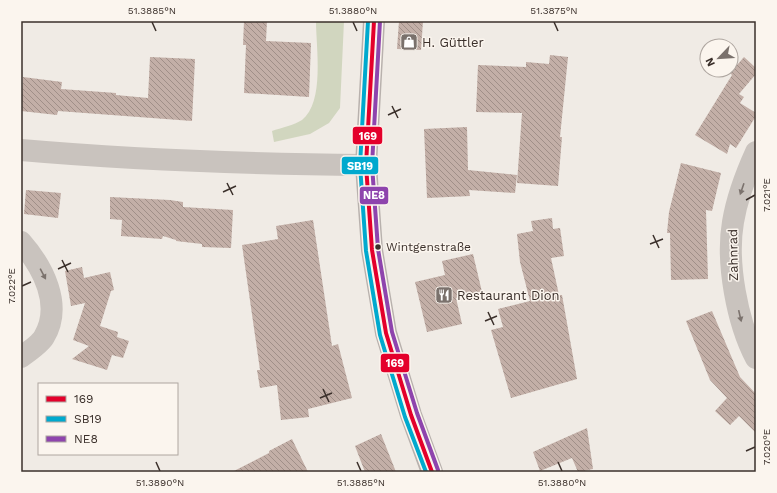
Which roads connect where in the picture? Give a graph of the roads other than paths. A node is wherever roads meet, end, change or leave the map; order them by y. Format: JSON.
{"nodes":[{"id":1,"x":374,"y":21,"type":"edge"},
{"id":2,"x":21,"y":150,"type":"edge"},
{"id":3,"x":756,"y":152,"type":"edge"},
{"id":4,"x":366,"y":165,"type":"junction"},
{"id":5,"x":21,"y":242,"type":"edge"},
{"id":6,"x":21,"y":357,"type":"edge"},
{"id":7,"x":756,"y":358,"type":"edge"},
{"id":8,"x":432,"y":472,"type":"edge"}],
"edges":[{"from":1,"to":4,"type":"main road"},
{"from":2,"to":4,"type":"street"},
{"from":3,"to":7,"type":"street","name":"Zahnrad","one_way":true},
{"from":4,"to":8,"type":"main road"},
{"from":5,"to":6,"type":"street","one_way":true}]}
